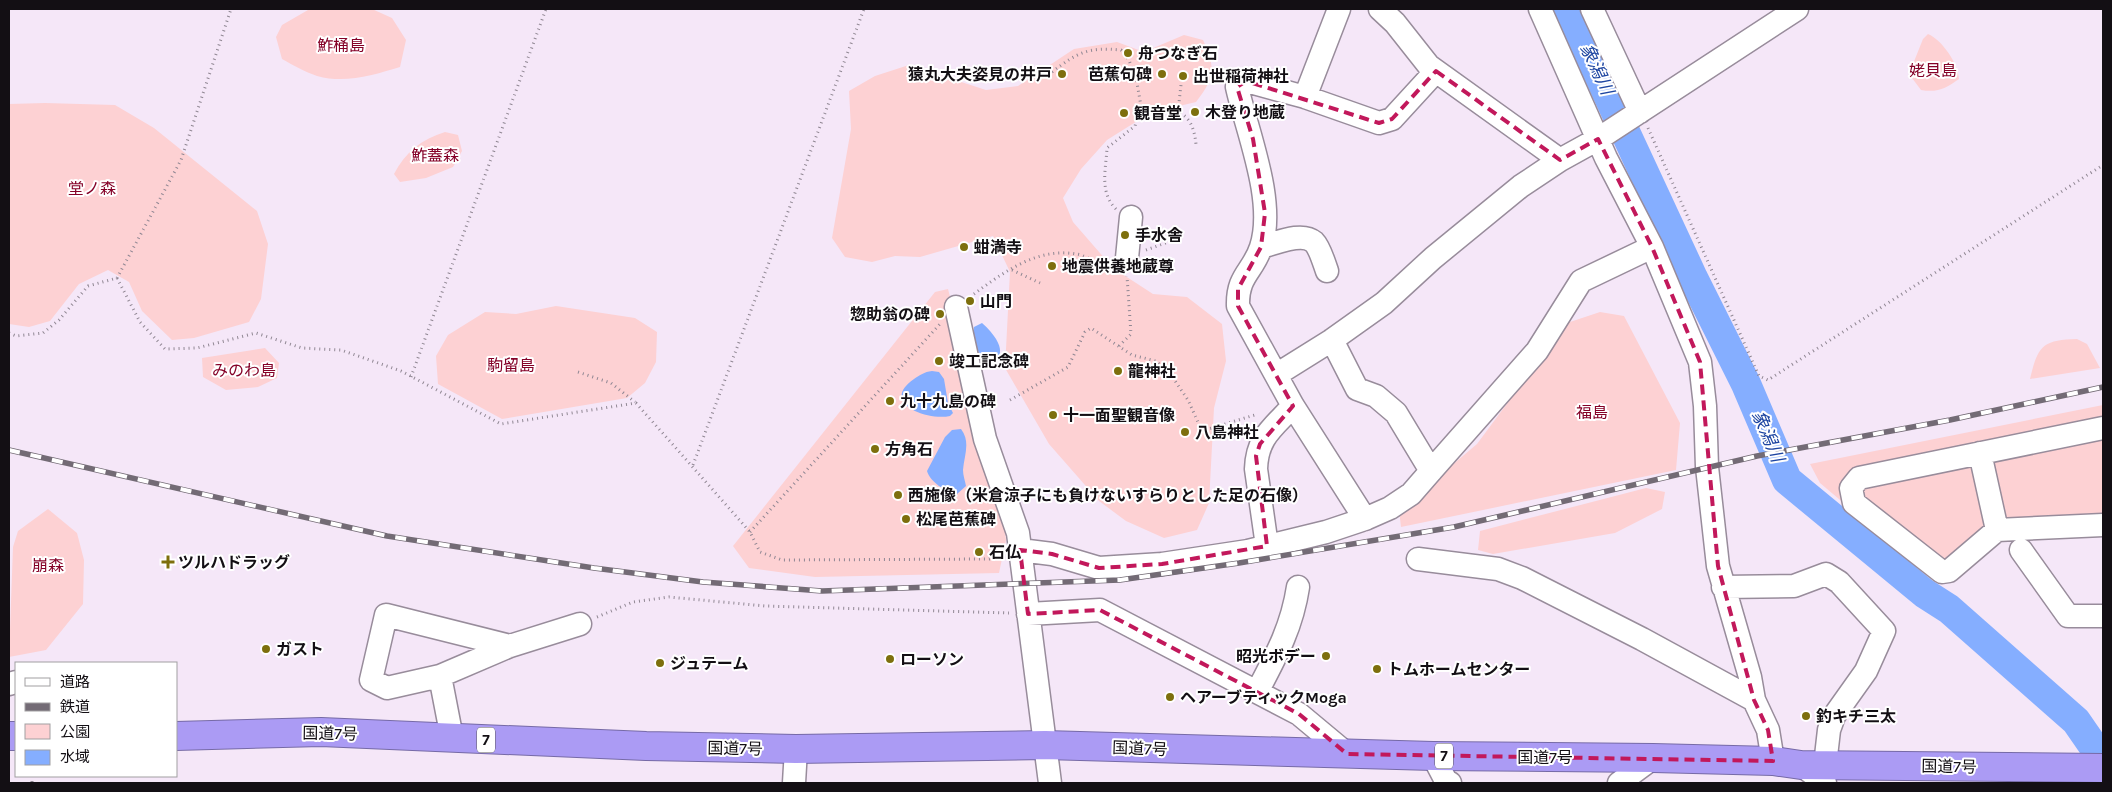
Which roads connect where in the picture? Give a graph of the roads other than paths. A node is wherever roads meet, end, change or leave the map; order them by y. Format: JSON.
{"nodes":[{"id":1,"x":1339,"y":9,"type":"edge"},
{"id":2,"x":1380,"y":9,"type":"edge"},
{"id":3,"x":1540,"y":9,"type":"edge"},
{"id":4,"x":1592,"y":9,"type":"edge"},
{"id":5,"x":1797,"y":9,"type":"edge"},
{"id":6,"x":1436,"y":71,"type":"junction"},
{"id":7,"x":1305,"y":97,"type":"junction"},
{"id":8,"x":1640,"y":112,"type":"junction"},
{"id":9,"x":1598,"y":139,"type":"junction"},
{"id":10,"x":1560,"y":160,"type":"junction"},
{"id":11,"x":1132,"y":217,"type":"road end"},
{"id":12,"x":1261,"y":247,"type":"junction"},
{"id":13,"x":1652,"y":247,"type":"junction"},
{"id":14,"x":1128,"y":258,"type":"road end"},
{"id":15,"x":1327,"y":270,"type":"dead end"},
{"id":16,"x":956,"y":307,"type":"road end"},
{"id":17,"x":1332,"y":340,"type":"junction"},
{"id":18,"x":1276,"y":375,"type":"junction"},
{"id":19,"x":1294,"y":406,"type":"junction"},
{"id":20,"x":2103,"y":428,"type":"edge"},
{"id":21,"x":1980,"y":453,"type":"junction"},
{"id":22,"x":1431,"y":472,"type":"junction"},
{"id":23,"x":1366,"y":519,"type":"junction"},
{"id":24,"x":2103,"y":525,"type":"edge"},
{"id":25,"x":1997,"y":530,"type":"junction"},
{"id":26,"x":1019,"y":541,"type":"junction"},
{"id":27,"x":1267,"y":546,"type":"junction"},
{"id":28,"x":2021,"y":550,"type":"dead end"},
{"id":29,"x":1418,"y":559,"type":"dead end"},
{"id":30,"x":1298,"y":587,"type":"dead end"},
{"id":31,"x":1723,"y":587,"type":"junction"},
{"id":32,"x":1028,"y":614,"type":"junction"},
{"id":33,"x":2103,"y":616,"type":"edge"},
{"id":34,"x":580,"y":624,"type":"road end"},
{"id":35,"x":510,"y":646,"type":"junction"},
{"id":36,"x":440,"y":676,"type":"junction"},
{"id":37,"x":1257,"y":692,"type":"junction"},
{"id":38,"x":1754,"y":700,"type":"junction"},
{"id":39,"x":178,"y":736,"type":"edge"},
{"id":40,"x":452,"y":738,"type":"junction"},
{"id":41,"x":1045,"y":746,"type":"junction"},
{"id":42,"x":796,"y":749,"type":"junction"},
{"id":43,"x":1347,"y":754,"type":"junction"},
{"id":44,"x":1433,"y":756,"type":"junction"},
{"id":45,"x":1653,"y":758,"type":"junction"},
{"id":46,"x":1773,"y":761,"type":"junction"},
{"id":47,"x":1817,"y":771,"type":"edge"},
{"id":48,"x":2094,"y":772,"type":"edge"},
{"id":49,"x":794,"y":783,"type":"edge"},
{"id":50,"x":1050,"y":783,"type":"edge"},
{"id":51,"x":1450,"y":783,"type":"edge"},
{"id":52,"x":1619,"y":783,"type":"edge"}],
"edges":[{"from":1,"to":7,"type":"street"},
{"from":2,"to":6,"type":"street"},
{"from":3,"to":9,"type":"street"},
{"from":4,"to":8,"type":"street"},
{"from":5,"to":8,"type":"street"},
{"from":6,"to":7,"type":"street"},
{"from":6,"to":10,"type":"street"},
{"from":7,"to":12,"type":"street"},
{"from":8,"to":9,"type":"street"},
{"from":9,"to":10,"type":"street"},
{"from":9,"to":13,"type":"street"},
{"from":10,"to":17,"type":"street"},
{"from":11,"to":14,"type":"street"},
{"from":12,"to":15,"type":"street"},
{"from":12,"to":18,"type":"street"},
{"from":13,"to":22,"type":"street"},
{"from":13,"to":31,"type":"street"},
{"from":16,"to":26,"type":"street"},
{"from":17,"to":18,"type":"street"},
{"from":17,"to":22,"type":"street"},
{"from":18,"to":19,"type":"street"},
{"from":19,"to":23,"type":"street"},
{"from":19,"to":27,"type":"street"},
{"from":20,"to":21,"type":"street"},
{"from":21,"to":25,"type":"street"},
{"from":21,"to":25,"type":"street"},
{"from":22,"to":23,"type":"street"},
{"from":23,"to":27,"type":"street"},
{"from":24,"to":25,"type":"street"},
{"from":26,"to":27,"type":"street"},
{"from":26,"to":32,"type":"street"},
{"from":28,"to":33,"type":"street"},
{"from":29,"to":38,"type":"street"},
{"from":30,"to":37,"type":"street"},
{"from":31,"to":38,"type":"street"},
{"from":31,"to":47,"type":"street"},
{"from":32,"to":37,"type":"street"},
{"from":32,"to":41,"type":"street"},
{"from":34,"to":35,"type":"street"},
{"from":35,"to":36,"type":"street"},
{"from":35,"to":36,"type":"street"},
{"from":36,"to":40,"type":"street"},
{"from":37,"to":43,"type":"street"},
{"from":38,"to":46,"type":"street"},
{"from":39,"to":40,"type":"highway","name":"国道7号","number":"7"},
{"from":40,"to":42,"type":"highway","name":"国道7号","number":"7"},
{"from":41,"to":42,"type":"highway","name":"国道7号","number":"7"},
{"from":41,"to":43,"type":"highway","name":"国道7号","number":"7"},
{"from":41,"to":50,"type":"street"},
{"from":42,"to":49,"type":"street"},
{"from":43,"to":44,"type":"highway","name":"国道7号","number":"7"},
{"from":44,"to":45,"type":"highway","name":"国道7号","number":"7"},
{"from":44,"to":51,"type":"street"},
{"from":45,"to":46,"type":"highway","name":"国道7号","number":"7"},
{"from":45,"to":52,"type":"street"},
{"from":46,"to":47,"type":"highway","name":"国道7号","number":"7"},
{"from":47,"to":48,"type":"highway","name":"国道7号","number":"7"}]}
